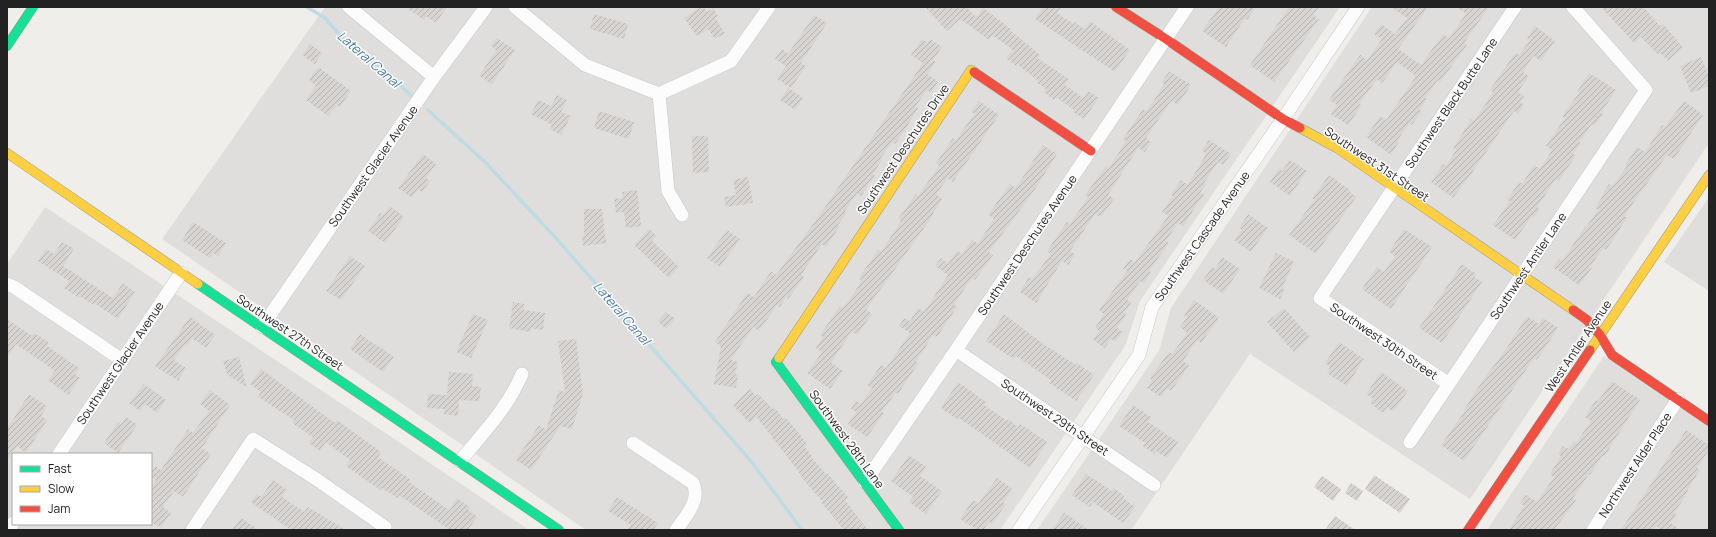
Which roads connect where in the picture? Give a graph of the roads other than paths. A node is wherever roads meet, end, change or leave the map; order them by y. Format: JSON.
{"nodes":[{"id":1,"x":33,"y":7,"type":"edge"},
{"id":2,"x":349,"y":7,"type":"edge"},
{"id":3,"x":486,"y":7,"type":"edge"},
{"id":4,"x":515,"y":7,"type":"edge"},
{"id":5,"x":769,"y":7,"type":"edge"},
{"id":6,"x":1116,"y":7,"type":"edge"},
{"id":7,"x":1187,"y":7,"type":"edge"},
{"id":8,"x":1358,"y":7,"type":"edge"},
{"id":9,"x":1515,"y":7,"type":"edge"},
{"id":10,"x":1574,"y":7,"type":"edge"},
{"id":11,"x":1166,"y":39,"type":"junction"},
{"id":12,"x":7,"y":46,"type":"edge"},
{"id":13,"x":434,"y":77,"type":"junction"},
{"id":14,"x":659,"y":94,"type":"junction"},
{"id":15,"x":1283,"y":119,"type":"junction"},
{"id":16,"x":1090,"y":151,"type":"junction"},
{"id":17,"x":7,"y":153,"type":"edge"},
{"id":18,"x":1707,"y":181,"type":"edge"},
{"id":19,"x":1393,"y":188,"type":"junction"},
{"id":20,"x":682,"y":216,"type":"dead end"},
{"id":21,"x":181,"y":273,"type":"junction"},
{"id":22,"x":1522,"y":276,"type":"junction"},
{"id":23,"x":7,"y":284,"type":"edge"},
{"id":24,"x":1320,"y":298,"type":"joint"},
{"id":25,"x":262,"y":327,"type":"junction"},
{"id":26,"x":1600,"y":335,"type":"junction"},
{"id":27,"x":956,"y":350,"type":"junction"},
{"id":28,"x":122,"y":360,"type":"junction"},
{"id":29,"x":776,"y":362,"type":"joint"},
{"id":30,"x":522,"y":374,"type":"dead end"},
{"id":31,"x":1449,"y":384,"type":"junction"},
{"id":32,"x":1678,"y":400,"type":"junction"},
{"id":33,"x":1709,"y":421,"type":"edge"},
{"id":34,"x":1083,"y":436,"type":"junction"},
{"id":35,"x":1410,"y":442,"type":"dead end"},
{"id":36,"x":633,"y":443,"type":"dead end"},
{"id":37,"x":60,"y":453,"type":"edge"},
{"id":38,"x":460,"y":461,"type":"junction"},
{"id":39,"x":865,"y":482,"type":"junction"},
{"id":40,"x":1154,"y":485,"type":"dead end"},
{"id":41,"x":192,"y":530,"type":"edge"},
{"id":42,"x":383,"y":530,"type":"edge"},
{"id":43,"x":559,"y":530,"type":"edge"},
{"id":44,"x":676,"y":530,"type":"edge"},
{"id":45,"x":899,"y":530,"type":"edge"},
{"id":46,"x":1019,"y":530,"type":"edge"},
{"id":47,"x":1468,"y":530,"type":"edge"},
{"id":48,"x":1593,"y":530,"type":"edge"}],
"edges":[{"from":1,"to":12,"type":"main road"},
{"from":2,"to":13,"type":"street"},
{"from":3,"to":13,"type":"street","name":"Southwest Glacier Avenue"},
{"from":4,"to":14,"type":"street"},
{"from":5,"to":14,"type":"street"},
{"from":6,"to":11,"type":"main road","name":"Southwest 31st Street"},
{"from":7,"to":11,"type":"street","name":"Southwest Deschutes Avenue"},
{"from":8,"to":15,"type":"street","name":"Southwest Cascade Avenue"},
{"from":9,"to":19,"type":"street","name":"Southwest Black Butte Lane"},
{"from":10,"to":22,"type":"street","name":"Southwest Antler Lane"},
{"from":11,"to":15,"type":"main road","name":"Southwest 31st Street"},
{"from":11,"to":16,"type":"street","name":"Southwest Deschutes Avenue"},
{"from":13,"to":25,"type":"street","name":"Southwest Glacier Avenue"},
{"from":14,"to":20,"type":"street"},
{"from":15,"to":19,"type":"main road","name":"Southwest 31st Street"},
{"from":15,"to":34,"type":"street","name":"Southwest Cascade Avenue"},
{"from":16,"to":27,"type":"street","name":"Southwest Deschutes Avenue"},
{"from":16,"to":29,"type":"main road","name":"Southwest Deschutes Drive"},
{"from":17,"to":21,"type":"main road","name":"Southwest 27th Street"},
{"from":18,"to":26,"type":"main road","name":"West Antler Avenue"},
{"from":19,"to":22,"type":"main road","name":"Southwest 31st Street"},
{"from":19,"to":24,"type":"street","name":"Southwest Black Butte Lane"},
{"from":21,"to":25,"type":"main road","name":"Southwest 27th Street"},
{"from":21,"to":28,"type":"street","name":"Southwest Glacier Avenue"},
{"from":22,"to":26,"type":"main road","name":"Southwest 31st Street"},
{"from":22,"to":31,"type":"street","name":"Southwest Antler Lane"},
{"from":23,"to":28,"type":"street"},
{"from":24,"to":31,"type":"street","name":"Southwest 30th Street"},
{"from":25,"to":38,"type":"main road","name":"Southwest 27th Street"},
{"from":26,"to":32,"type":"main road","name":"Southwest 31st Street"},
{"from":26,"to":47,"type":"main road","name":"West Antler Avenue"},
{"from":27,"to":34,"type":"street","name":"Southwest 29th Street"},
{"from":27,"to":39,"type":"street","name":"Southwest Deschutes Avenue"},
{"from":28,"to":37,"type":"street","name":"Southwest Glacier Avenue"},
{"from":29,"to":39,"type":"main road","name":"Southwest 28th Lane"},
{"from":30,"to":38,"type":"street"},
{"from":31,"to":35,"type":"street","name":"Southwest Antler Lane"},
{"from":32,"to":33,"type":"main road","name":"Southwest 31st Street"},
{"from":32,"to":48,"type":"street","name":"Northwest Alder Place"},
{"from":34,"to":40,"type":"street","name":"Southwest 29th Street"},
{"from":34,"to":46,"type":"street","name":"Southwest Cascade Avenue"},
{"from":36,"to":44,"type":"street"},
{"from":38,"to":43,"type":"main road","name":"Southwest 27th Street"},
{"from":39,"to":45,"type":"main road","name":"Southwest 28th Lane"},
{"from":41,"to":42,"type":"street"}]}
